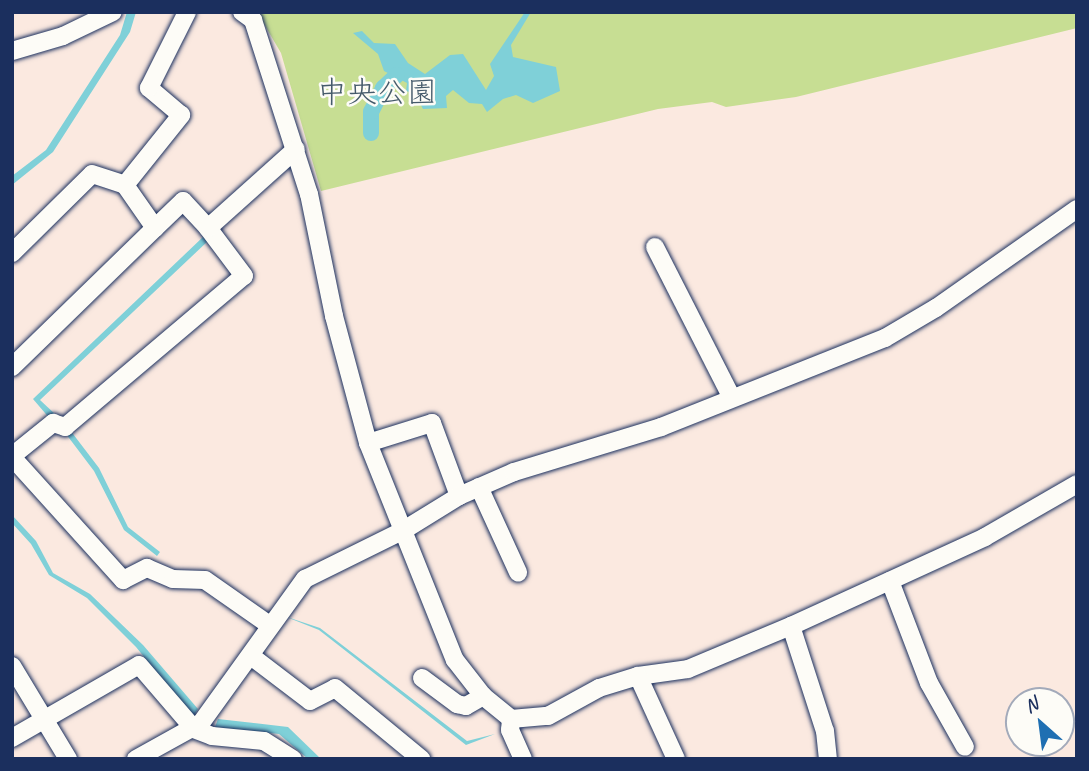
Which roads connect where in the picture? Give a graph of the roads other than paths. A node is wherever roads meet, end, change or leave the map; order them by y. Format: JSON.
{"nodes":[{"id":1,"x":113,"y":12,"type":"edge"},
{"id":2,"x":187,"y":12,"type":"edge"},
{"id":3,"x":242,"y":12,"type":"edge"},
{"id":4,"x":12,"y":51,"type":"edge"},
{"id":5,"x":296,"y":149,"type":"junction"},
{"id":6,"x":125,"y":185,"type":"junction"},
{"id":7,"x":1077,"y":209,"type":"edge"},
{"id":8,"x":155,"y":228,"type":"junction"},
{"id":9,"x":208,"y":228,"type":"junction"},
{"id":10,"x":655,"y":247,"type":"dead end"},
{"id":11,"x":12,"y":253,"type":"edge"},
{"id":12,"x":12,"y":367,"type":"edge"},
{"id":13,"x":732,"y":397,"type":"junction"},
{"id":14,"x":368,"y":443,"type":"junction"},
{"id":15,"x":12,"y":457,"type":"edge"},
{"id":16,"x":1077,"y":484,"type":"edge"},
{"id":17,"x":479,"y":487,"type":"junction"},
{"id":18,"x":459,"y":496,"type":"junction"},
{"id":19,"x":404,"y":530,"type":"junction"},
{"id":20,"x":518,"y":572,"type":"dead end"},
{"id":21,"x":890,"y":581,"type":"junction"},
{"id":22,"x":271,"y":626,"type":"junction"},
{"id":23,"x":792,"y":626,"type":"junction"},
{"id":24,"x":251,"y":656,"type":"junction"},
{"id":25,"x":12,"y":666,"type":"edge"},
{"id":26,"x":638,"y":676,"type":"junction"},
{"id":27,"x":422,"y":678,"type":"dead end"},
{"id":28,"x":483,"y":696,"type":"junction"},
{"id":29,"x":511,"y":719,"type":"junction"},
{"id":30,"x":44,"y":720,"type":"junction"},
{"id":31,"x":202,"y":720,"type":"junction"},
{"id":32,"x":12,"y":738,"type":"edge"},
{"id":33,"x":965,"y":747,"type":"dead end"},
{"id":34,"x":68,"y":759,"type":"edge"},
{"id":35,"x":136,"y":759,"type":"edge"},
{"id":36,"x":293,"y":759,"type":"edge"},
{"id":37,"x":421,"y":759,"type":"edge"},
{"id":38,"x":523,"y":759,"type":"edge"},
{"id":39,"x":676,"y":759,"type":"edge"},
{"id":40,"x":828,"y":759,"type":"edge"}],
"edges":[{"from":1,"to":4,"type":"street"},
{"from":2,"to":6,"type":"street"},
{"from":3,"to":5,"type":"street"},
{"from":5,"to":9,"type":"street"},
{"from":5,"to":14,"type":"street"},
{"from":6,"to":8,"type":"street"},
{"from":6,"to":11,"type":"street"},
{"from":7,"to":13,"type":"street"},
{"from":8,"to":9,"type":"street"},
{"from":8,"to":12,"type":"street"},
{"from":9,"to":15,"type":"street"},
{"from":10,"to":13,"type":"street"},
{"from":13,"to":17,"type":"street"},
{"from":14,"to":18,"type":"street"},
{"from":14,"to":19,"type":"street"},
{"from":15,"to":22,"type":"street"},
{"from":16,"to":21,"type":"street"},
{"from":17,"to":18,"type":"street"},
{"from":17,"to":20,"type":"street"},
{"from":18,"to":19,"type":"street"},
{"from":19,"to":22,"type":"street"},
{"from":19,"to":28,"type":"street"},
{"from":21,"to":23,"type":"street"},
{"from":21,"to":33,"type":"street"},
{"from":22,"to":24,"type":"street"},
{"from":23,"to":26,"type":"street"},
{"from":23,"to":40,"type":"street"},
{"from":24,"to":31,"type":"street"},
{"from":24,"to":37,"type":"street"},
{"from":25,"to":30,"type":"street"},
{"from":26,"to":29,"type":"street"},
{"from":26,"to":39,"type":"street"},
{"from":27,"to":28,"type":"street"},
{"from":28,"to":29,"type":"street"},
{"from":29,"to":38,"type":"street"},
{"from":30,"to":31,"type":"street"},
{"from":30,"to":32,"type":"street"},
{"from":30,"to":34,"type":"street"},
{"from":31,"to":35,"type":"street"},
{"from":31,"to":36,"type":"street"}]}
